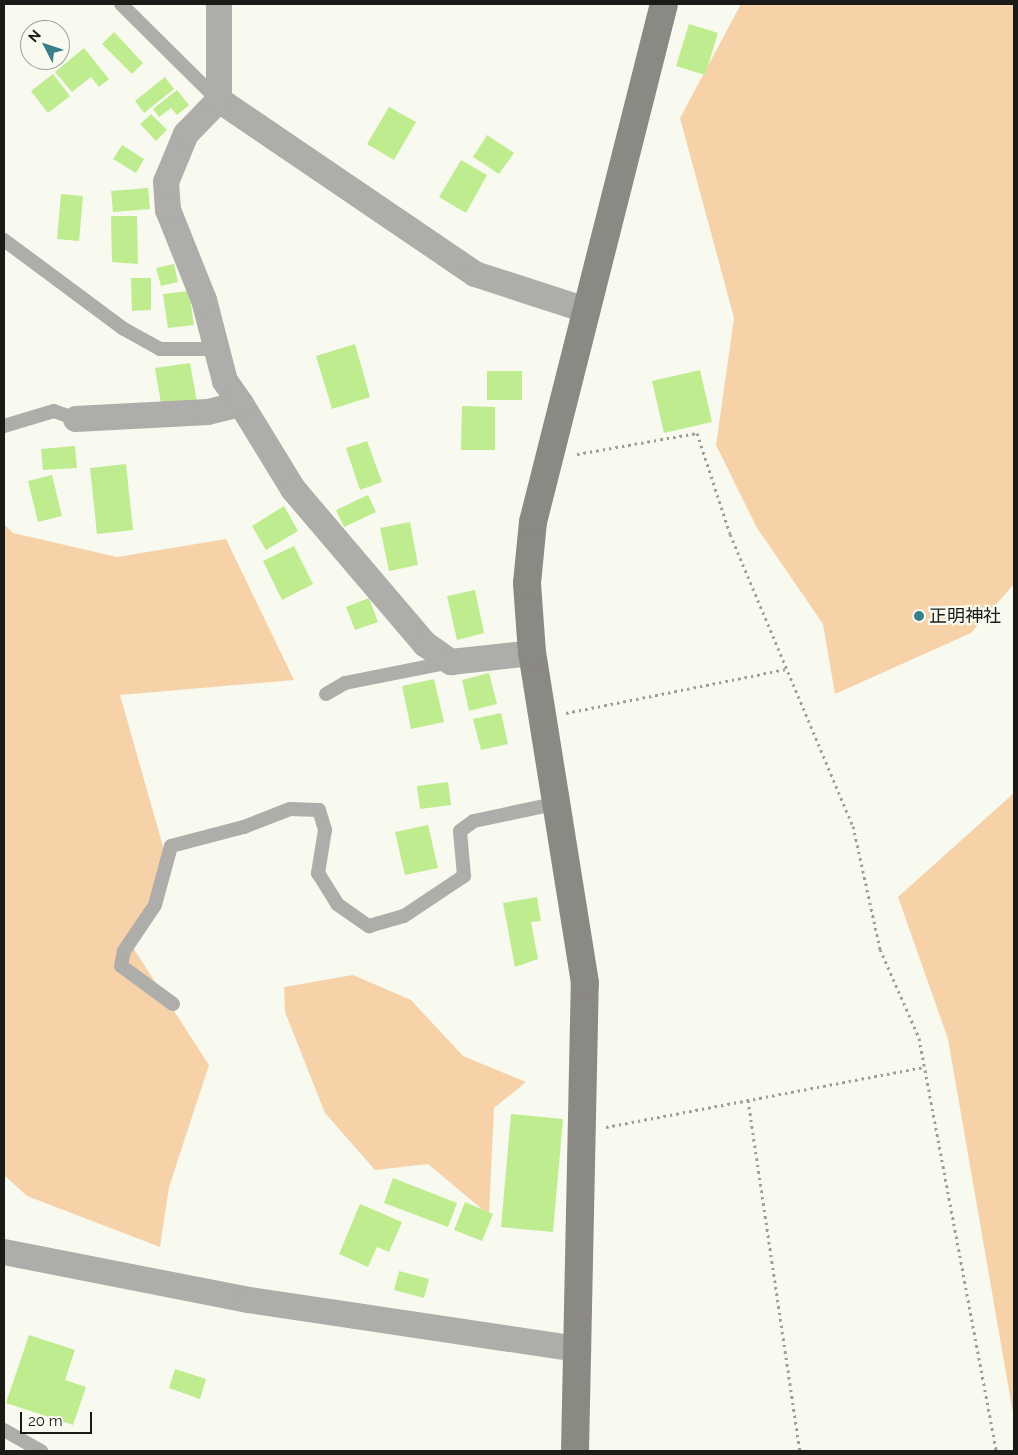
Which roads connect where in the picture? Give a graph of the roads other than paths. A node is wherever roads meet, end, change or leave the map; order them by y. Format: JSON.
{"nodes":[{"id":1,"x":121,"y":4,"type":"edge"},
{"id":2,"x":219,"y":4,"type":"edge"},
{"id":3,"x":664,"y":4,"type":"edge"},
{"id":4,"x":219,"y":100,"type":"junction"},
{"id":5,"x":4,"y":240,"type":"edge"},
{"id":6,"x":586,"y":310,"type":"junction"},
{"id":7,"x":218,"y":349,"type":"junction"},
{"id":8,"x":241,"y":404,"type":"junction"},
{"id":9,"x":76,"y":419,"type":"joint"},
{"id":10,"x":4,"y":426,"type":"edge"},
{"id":11,"x":532,"y":653,"type":"junction"},
{"id":12,"x":451,"y":662,"type":"junction"},
{"id":13,"x":326,"y":694,"type":"dead end"},
{"id":14,"x":559,"y":803,"type":"junction"},
{"id":15,"x":173,"y":1004,"type":"dead end"},
{"id":16,"x":4,"y":1252,"type":"edge"},
{"id":17,"x":578,"y":1348,"type":"junction"},
{"id":18,"x":4,"y":1430,"type":"edge"},
{"id":19,"x":41,"y":1451,"type":"edge"},
{"id":20,"x":575,"y":1451,"type":"edge"}],
"edges":[{"from":1,"to":4,"type":"lane"},
{"from":2,"to":4,"type":"street"},
{"from":3,"to":6,"type":"street"},
{"from":4,"to":6,"type":"street"},
{"from":4,"to":7,"type":"street"},
{"from":5,"to":7,"type":"lane"},
{"from":6,"to":11,"type":"street"},
{"from":7,"to":8,"type":"street"},
{"from":8,"to":9,"type":"street"},
{"from":8,"to":12,"type":"street"},
{"from":9,"to":10,"type":"lane"},
{"from":11,"to":12,"type":"street"},
{"from":11,"to":14,"type":"street"},
{"from":12,"to":13,"type":"lane"},
{"from":14,"to":15,"type":"lane"},
{"from":14,"to":17,"type":"street"},
{"from":16,"to":17,"type":"street"},
{"from":17,"to":20,"type":"street"},
{"from":18,"to":19,"type":"lane"}]}
